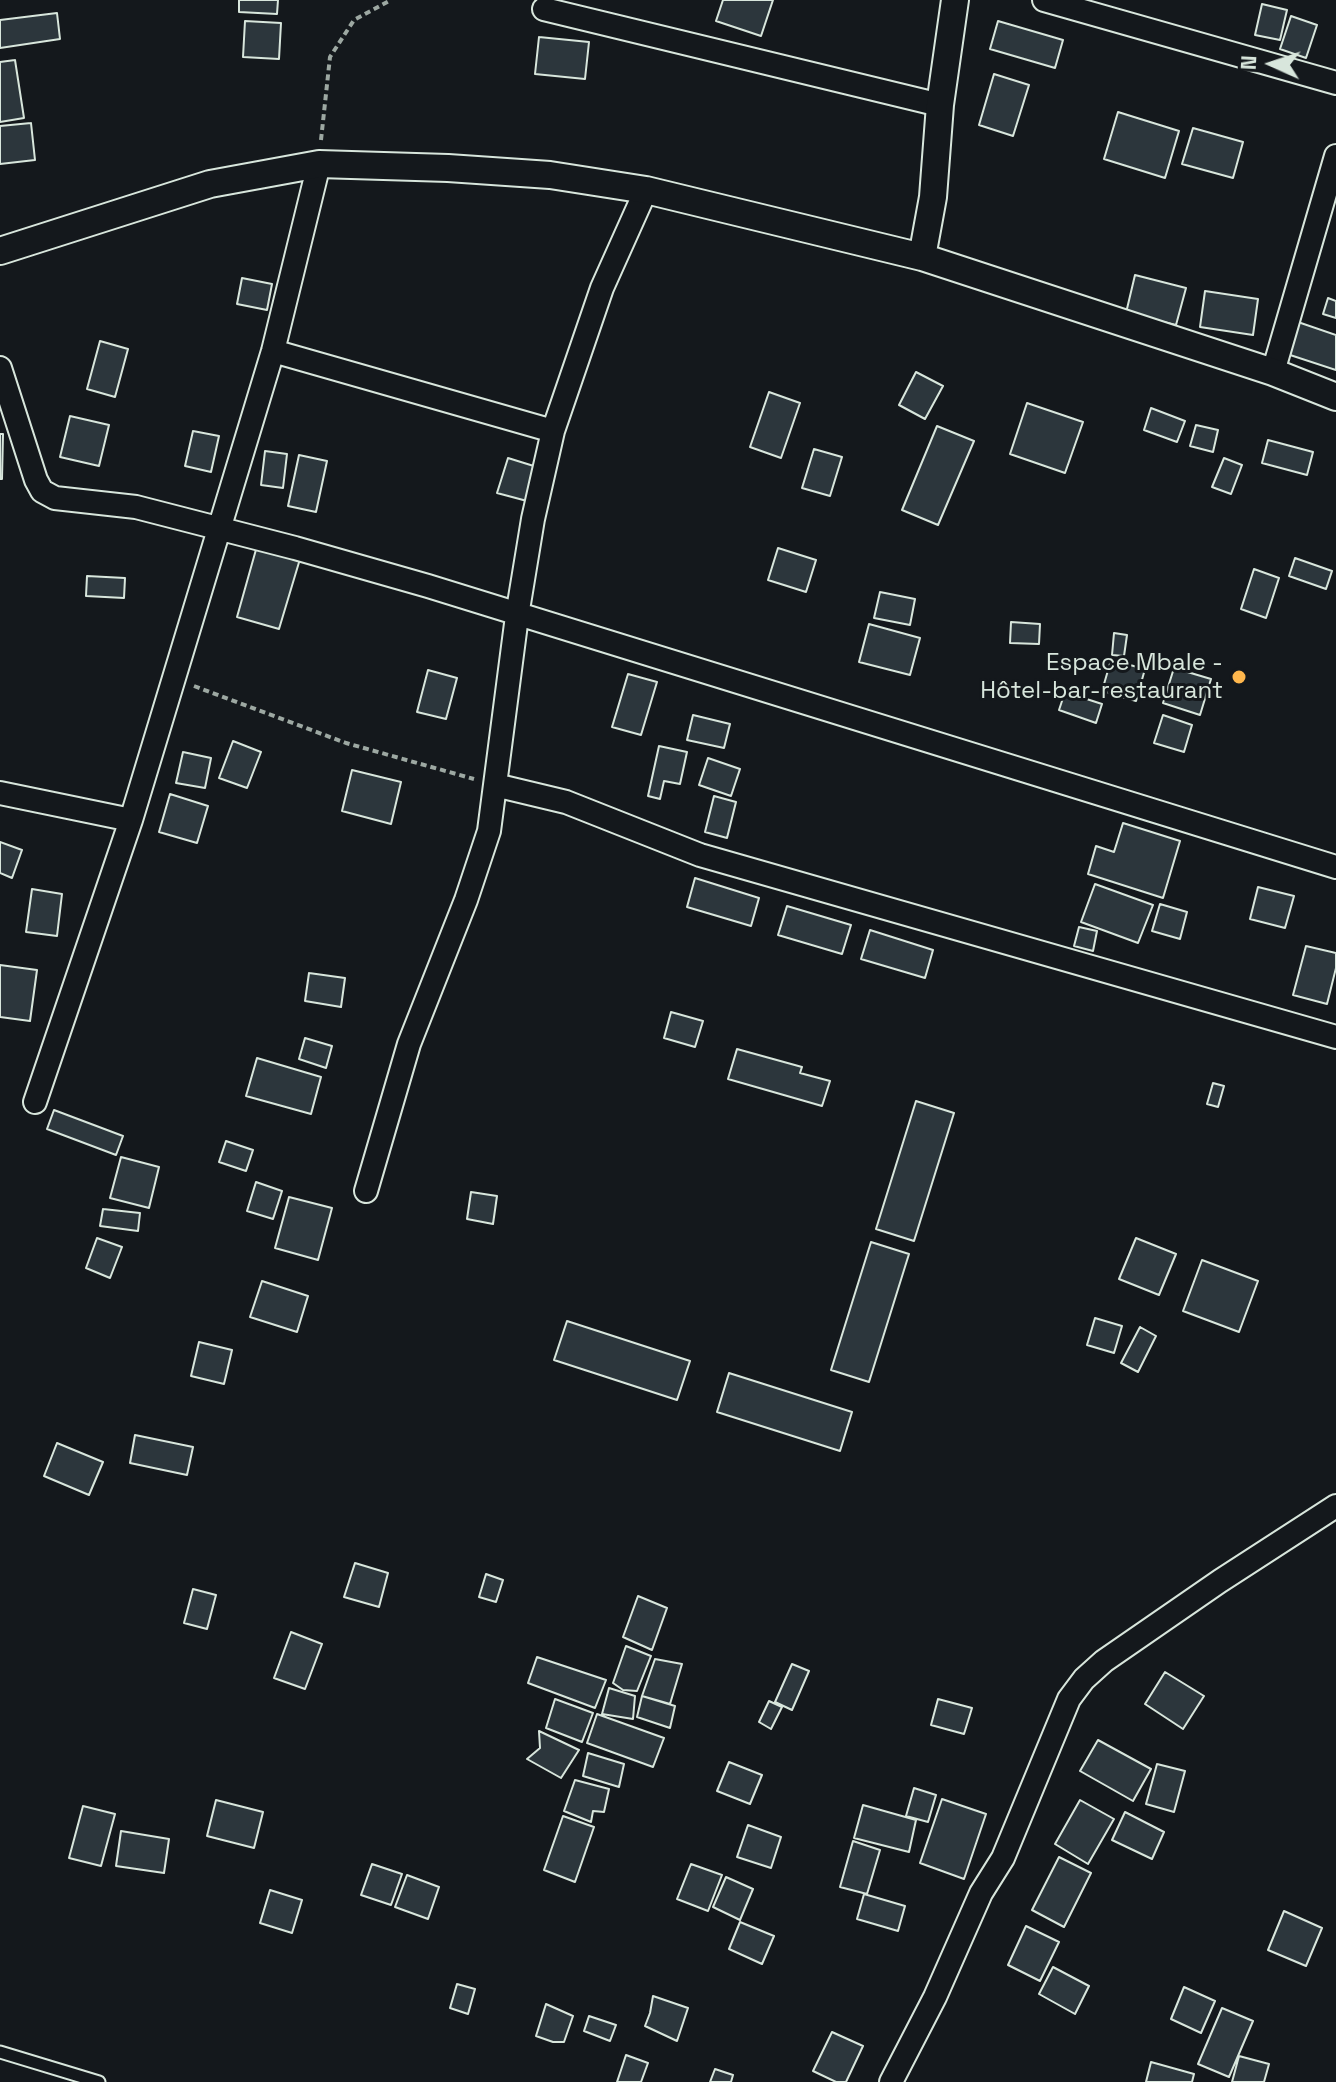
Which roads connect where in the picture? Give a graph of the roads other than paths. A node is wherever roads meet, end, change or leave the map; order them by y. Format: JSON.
{"nodes":[{"id":1,"x":955,"y":0,"type":"edge"},
{"id":2,"x":1044,"y":0,"type":"edge"},
{"id":3,"x":544,"y":9,"type":"dead end"},
{"id":4,"x":1336,"y":83,"type":"edge"},
{"id":5,"x":940,"y":105,"type":"junction"},
{"id":6,"x":1336,"y":156,"type":"edge"},
{"id":7,"x":319,"y":164,"type":"junction"},
{"id":8,"x":646,"y":190,"type":"junction"},
{"id":9,"x":0,"y":251,"type":"edge"},
{"id":10,"x":922,"y":257,"type":"junction"},
{"id":11,"x":273,"y":351,"type":"junction"},
{"id":12,"x":0,"y":368,"type":"edge"},
{"id":13,"x":1273,"y":372,"type":"junction"},
{"id":14,"x":1336,"y":397,"type":"edge"},
{"id":15,"x":553,"y":431,"type":"junction"},
{"id":16,"x":217,"y":527,"type":"junction"},
{"id":17,"x":517,"y":616,"type":"junction"},
{"id":18,"x":495,"y":785,"type":"junction"},
{"id":19,"x":0,"y":793,"type":"edge"},
{"id":20,"x":131,"y":820,"type":"junction"},
{"id":21,"x":1336,"y":867,"type":"edge"},
{"id":22,"x":1336,"y":1037,"type":"edge"},
{"id":23,"x":35,"y":1102,"type":"dead end"},
{"id":24,"x":366,"y":1191,"type":"dead end"},
{"id":25,"x":1336,"y":1506,"type":"edge"},
{"id":26,"x":0,"y":2052,"type":"edge"},
{"id":27,"x":99,"y":2082,"type":"edge"},
{"id":28,"x":891,"y":2082,"type":"edge"}],
"edges":[{"from":1,"to":5,"type":"street"},
{"from":2,"to":4,"type":"street"},
{"from":3,"to":5,"type":"street"},
{"from":5,"to":10,"type":"street"},
{"from":6,"to":13,"type":"street"},
{"from":7,"to":8,"type":"street"},
{"from":7,"to":9,"type":"street"},
{"from":7,"to":11,"type":"street"},
{"from":8,"to":10,"type":"street"},
{"from":8,"to":15,"type":"street"},
{"from":10,"to":13,"type":"street"},
{"from":11,"to":15,"type":"street"},
{"from":11,"to":16,"type":"street"},
{"from":12,"to":16,"type":"street"},
{"from":13,"to":14,"type":"street"},
{"from":15,"to":17,"type":"street"},
{"from":16,"to":17,"type":"street"},
{"from":16,"to":20,"type":"street"},
{"from":17,"to":18,"type":"street"},
{"from":17,"to":21,"type":"street"},
{"from":18,"to":22,"type":"street"},
{"from":18,"to":24,"type":"street"},
{"from":19,"to":20,"type":"street"},
{"from":20,"to":23,"type":"street"},
{"from":25,"to":28,"type":"street"},
{"from":26,"to":27,"type":"lane"}]}
